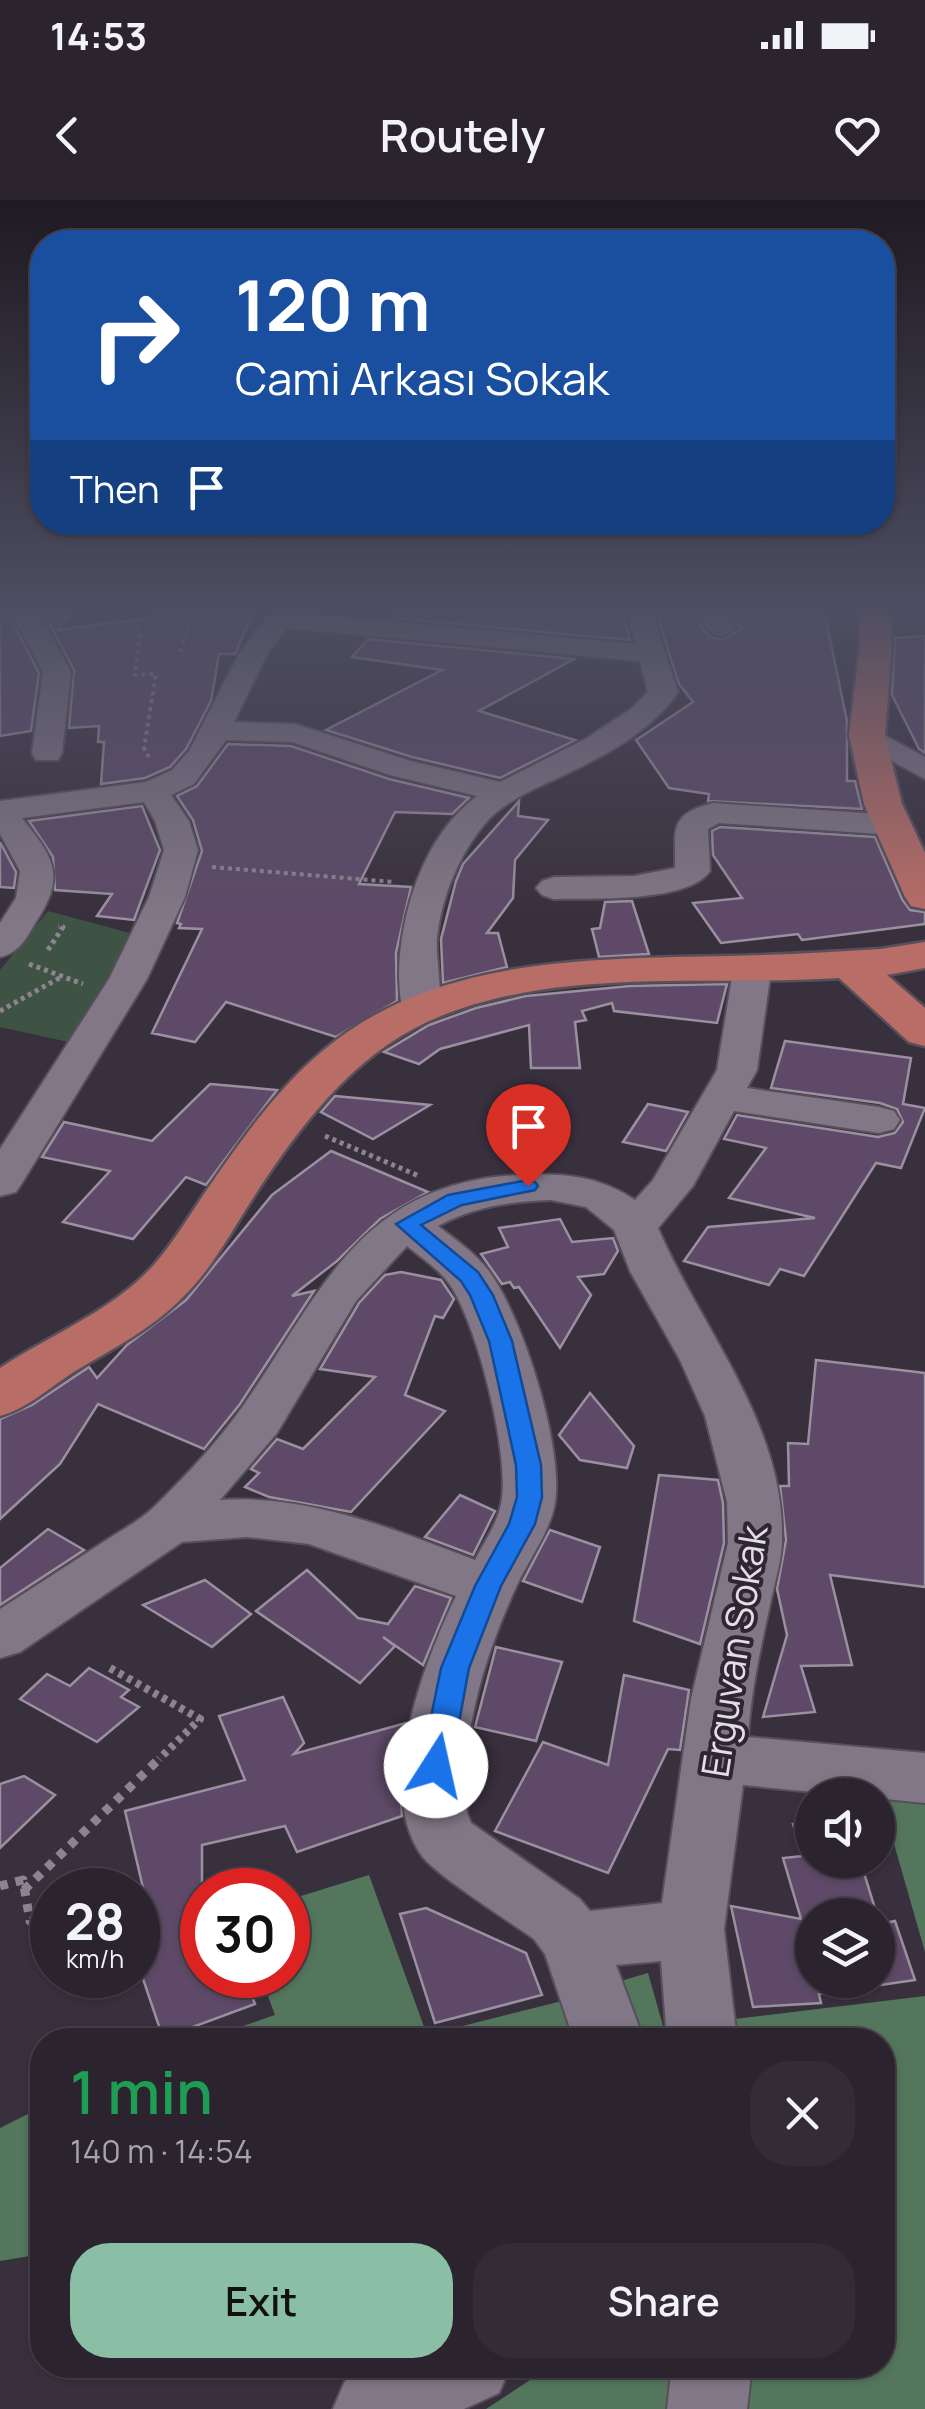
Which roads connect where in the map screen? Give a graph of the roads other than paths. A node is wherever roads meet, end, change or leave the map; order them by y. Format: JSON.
{"nodes":[{"id":1,"x":53,"y":709,"type":"edge"},
{"id":2,"x":226,"y":709,"type":"edge"},
{"id":3,"x":649,"y":709,"type":"edge"},
{"id":4,"x":870,"y":709,"type":"edge"},
{"id":5,"x":214,"y":730,"type":"junction"},
{"id":6,"x":868,"y":734,"type":"junction"},
{"id":7,"x":47,"y":753,"type":"dead end"},
{"id":8,"x":925,"y":770,"type":"edge"},
{"id":9,"x":153,"y":777,"type":"junction"},
{"id":10,"x":505,"y":793,"type":"junction"},
{"id":11,"x":0,"y":811,"type":"edge"},
{"id":12,"x":894,"y":824,"type":"junction"},
{"id":13,"x":554,"y":888,"type":"dead end"},
{"id":14,"x":925,"y":897,"type":"edge"},
{"id":15,"x":8,"y":952,"type":"edge"},
{"id":16,"x":925,"y":956,"type":"edge"},
{"id":17,"x":848,"y":964,"type":"junction"},
{"id":18,"x":752,"y":971,"type":"junction"},
{"id":19,"x":420,"y":1006,"type":"junction"},
{"id":20,"x":925,"y":1032,"type":"edge"},
{"id":21,"x":721,"y":1097,"type":"junction"},
{"id":22,"x":879,"y":1120,"type":"dead end"},
{"id":23,"x":0,"y":1183,"type":"edge"},
{"id":24,"x":406,"y":1224,"type":"junction"},
{"id":25,"x":634,"y":1227,"type":"junction"},
{"id":26,"x":0,"y":1397,"type":"edge"},
{"id":27,"x":170,"y":1525,"type":"junction"},
{"id":28,"x":488,"y":1586,"type":"junction"},
{"id":29,"x":0,"y":1637,"type":"edge"},
{"id":30,"x":716,"y":1758,"type":"junction"},
{"id":31,"x":925,"y":1778,"type":"edge"},
{"id":32,"x":691,"y":1929,"type":"junction"},
{"id":33,"x":574,"y":1941,"type":"junction"},
{"id":34,"x":606,"y":2028,"type":"edge"},
{"id":35,"x":701,"y":2028,"type":"edge"},
{"id":36,"x":442,"y":2378,"type":"edge"},
{"id":37,"x":711,"y":2378,"type":"edge"},
{"id":38,"x":373,"y":2409,"type":"edge"},
{"id":39,"x":707,"y":2409,"type":"edge"}],
"edges":[{"from":1,"to":7,"type":"street"},
{"from":2,"to":5,"type":"street"},
{"from":3,"to":10,"type":"street"},
{"from":4,"to":6,"type":"main road"},
{"from":5,"to":9,"type":"street"},
{"from":5,"to":10,"type":"street"},
{"from":6,"to":8,"type":"street"},
{"from":6,"to":12,"type":"main road"},
{"from":9,"to":11,"type":"street"},
{"from":9,"to":23,"type":"street"},
{"from":10,"to":19,"type":"street"},
{"from":11,"to":15,"type":"street"},
{"from":12,"to":13,"type":"street"},
{"from":12,"to":14,"type":"main road"},
{"from":16,"to":17,"type":"main road"},
{"from":17,"to":18,"type":"main road"},
{"from":17,"to":20,"type":"main road"},
{"from":18,"to":19,"type":"main road"},
{"from":18,"to":21,"type":"street"},
{"from":19,"to":26,"type":"main road"},
{"from":21,"to":22,"type":"street"},
{"from":21,"to":25,"type":"street"},
{"from":24,"to":25,"type":"street"},
{"from":24,"to":27,"type":"street"},
{"from":24,"to":28,"type":"street"},
{"from":25,"to":30,"type":"street","name":"Erguvan Sokak"},
{"from":27,"to":28,"type":"street"},
{"from":27,"to":29,"type":"street"},
{"from":28,"to":33,"type":"street"},
{"from":30,"to":31,"type":"street"},
{"from":30,"to":32,"type":"street","name":"Erguvan Sokak"},
{"from":32,"to":33,"type":"street"},
{"from":32,"to":35,"type":"street","name":"Erguvan Sokak"},
{"from":33,"to":34,"type":"street"},
{"from":36,"to":38,"type":"street"},
{"from":37,"to":39,"type":"street"}]}
